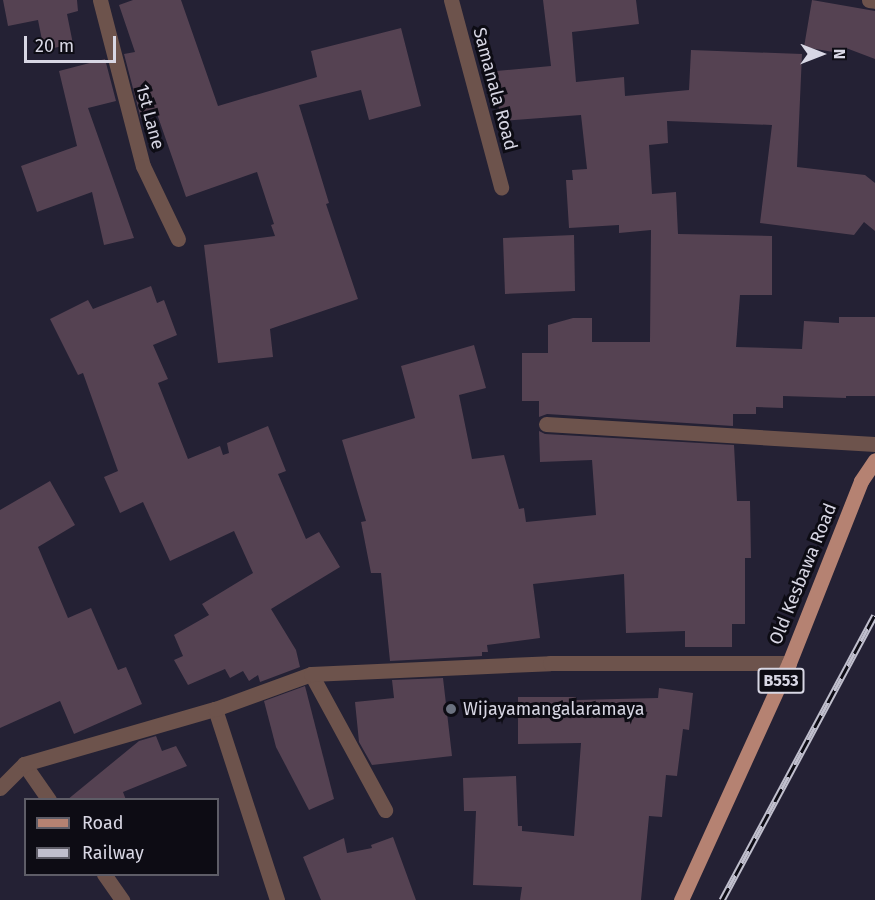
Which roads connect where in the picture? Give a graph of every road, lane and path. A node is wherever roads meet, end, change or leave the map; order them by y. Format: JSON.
{"nodes":[{"id":1,"x":100,"y":0,"type":"edge"},
{"id":2,"x":451,"y":0,"type":"edge"},
{"id":3,"x":869,"y":0,"type":"edge"},
{"id":4,"x":875,"y":1,"type":"edge"},
{"id":5,"x":501,"y":187,"type":"dead end"},
{"id":6,"x":178,"y":239,"type":"dead end"},
{"id":7,"x":546,"y":424,"type":"dead end"},
{"id":8,"x":875,"y":444,"type":"edge"},
{"id":9,"x":875,"y":460,"type":"edge"},
{"id":10,"x":789,"y":663,"type":"junction"},
{"id":11,"x":311,"y":674,"type":"junction"},
{"id":12,"x":215,"y":709,"type":"junction"},
{"id":13,"x":24,"y":764,"type":"junction"},
{"id":14,"x":0,"y":788,"type":"edge"},
{"id":15,"x":48,"y":798,"type":"edge"},
{"id":16,"x":385,"y":810,"type":"dead end"},
{"id":17,"x":105,"y":876,"type":"edge"},
{"id":18,"x":122,"y":900,"type":"edge"},
{"id":19,"x":277,"y":900,"type":"edge"},
{"id":20,"x":681,"y":900,"type":"edge"}],
"edges":[{"from":1,"to":6,"type":"street","name":"1st Lane"},
{"from":2,"to":5,"type":"street","name":"Samanala Road"},
{"from":3,"to":4,"type":"street"},
{"from":7,"to":8,"type":"street"},
{"from":9,"to":10,"type":"main road","name":"Old Kesbawa Road","number":"B553"},
{"from":10,"to":11,"type":"street"},
{"from":10,"to":20,"type":"main road","name":"Old Kesbawa Road","number":"B553"},
{"from":11,"to":12,"type":"street"},
{"from":11,"to":16,"type":"street"},
{"from":12,"to":13,"type":"street"},
{"from":12,"to":19,"type":"street"},
{"from":13,"to":14,"type":"street"},
{"from":13,"to":15,"type":"street"},
{"from":17,"to":18,"type":"street"}]}
